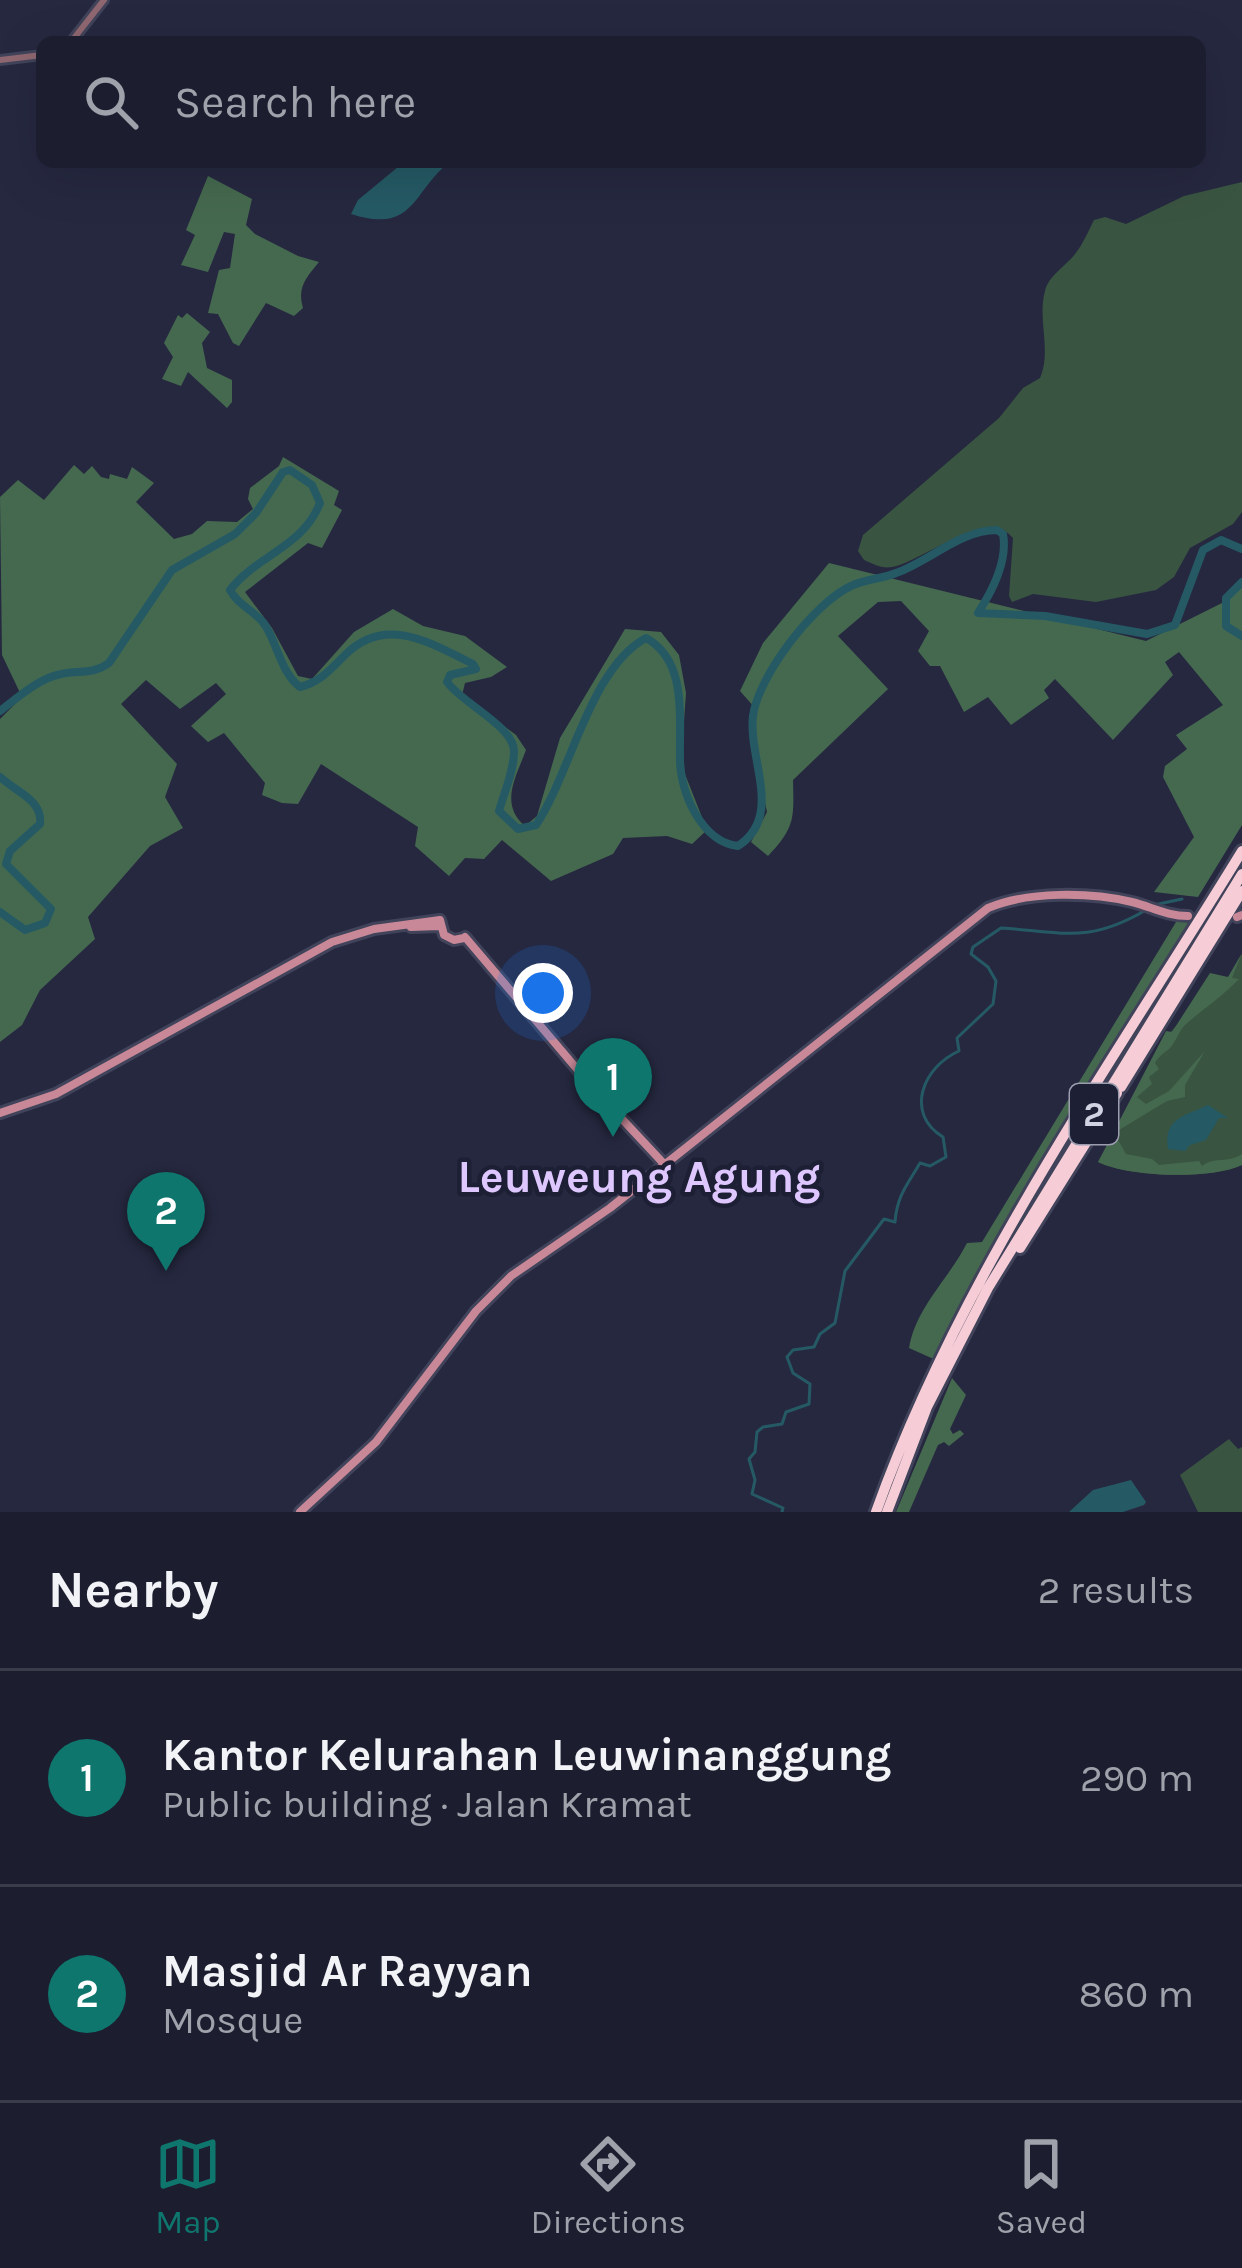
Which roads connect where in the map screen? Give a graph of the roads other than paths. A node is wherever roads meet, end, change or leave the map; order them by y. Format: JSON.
{"nodes":[{"id":1,"x":104,"y":0,"type":"edge"},
{"id":2,"x":76,"y":36,"type":"edge"},
{"id":3,"x":36,"y":56,"type":"edge"},
{"id":4,"x":0,"y":60,"type":"edge"},
{"id":5,"x":1242,"y":851,"type":"edge"},
{"id":6,"x":1242,"y":874,"type":"edge"},
{"id":7,"x":1242,"y":891,"type":"edge"},
{"id":8,"x":1188,"y":916,"type":"dead end"},
{"id":9,"x":4,"y":1114,"type":"edge"},
{"id":10,"x":663,"y":1166,"type":"junction"},
{"id":11,"x":948,"y":1355,"type":"junction"},
{"id":12,"x":935,"y":1378,"type":"junction"},
{"id":13,"x":300,"y":1512,"type":"edge"},
{"id":14,"x":876,"y":1512,"type":"edge"},
{"id":15,"x":887,"y":1512,"type":"edge"}],
"edges":[{"from":1,"to":2,"type":"street"},
{"from":3,"to":4,"type":"street"},
{"from":5,"to":11,"type":"highway","number":"2"},
{"from":6,"to":11,"type":"highway","number":"2"},
{"from":7,"to":11,"type":"highway"},
{"from":8,"to":10,"type":"main road"},
{"from":9,"to":10,"type":"main road"},
{"from":10,"to":13,"type":"main road"},
{"from":11,"to":12,"type":"highway","number":"2"},
{"from":12,"to":14,"type":"highway","number":"2"},
{"from":12,"to":15,"type":"highway","number":"2"}]}
